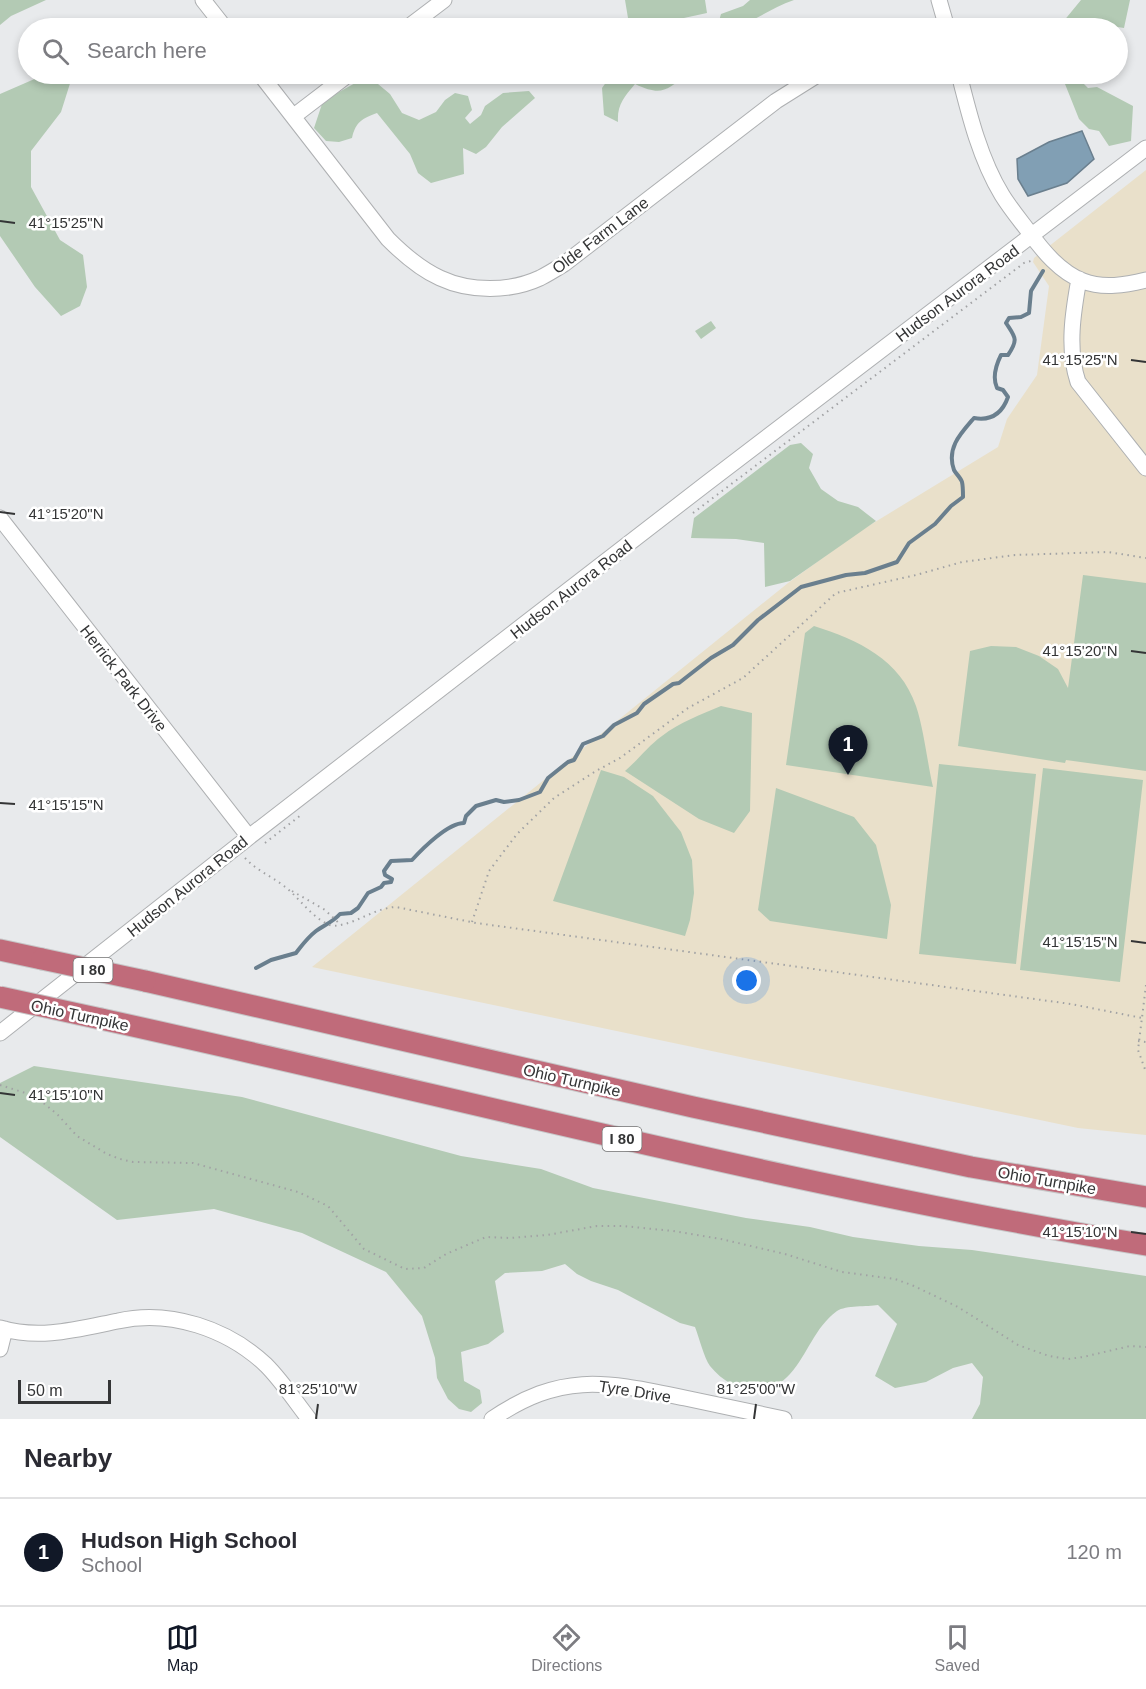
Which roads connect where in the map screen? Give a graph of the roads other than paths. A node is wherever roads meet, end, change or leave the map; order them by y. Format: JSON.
{"nodes":[{"id":1,"x":203,"y":0,"type":"edge"},
{"id":2,"x":444,"y":0,"type":"edge"},
{"id":3,"x":939,"y":0,"type":"edge"},
{"id":4,"x":217,"y":18,"type":"edge"},
{"id":5,"x":420,"y":18,"type":"edge"},
{"id":6,"x":944,"y":18,"type":"edge"},
{"id":7,"x":268,"y":84,"type":"edge"},
{"id":8,"x":336,"y":84,"type":"edge"},
{"id":9,"x":802,"y":84,"type":"edge"},
{"id":10,"x":962,"y":84,"type":"edge"},
{"id":11,"x":294,"y":116,"type":"junction"},
{"id":12,"x":1146,"y":148,"type":"edge"},
{"id":13,"x":1032,"y":236,"type":"junction"},
{"id":14,"x":1079,"y":279,"type":"junction"},
{"id":15,"x":1146,"y":280,"type":"edge"},
{"id":16,"x":1146,"y":468,"type":"edge"},
{"id":17,"x":0,"y":518,"type":"edge"},
{"id":18,"x":254,"y":842,"type":"junction"},
{"id":19,"x":0,"y":950,"type":"edge"},
{"id":20,"x":0,"y":998,"type":"edge"},
{"id":21,"x":0,"y":1033,"type":"edge"},
{"id":22,"x":1146,"y":1197,"type":"edge"},
{"id":23,"x":1146,"y":1245,"type":"edge"},
{"id":24,"x":2,"y":1328,"type":"edge"},
{"id":25,"x":0,"y":1349,"type":"edge"},
{"id":26,"x":309,"y":1419,"type":"edge"},
{"id":27,"x":492,"y":1419,"type":"edge"},
{"id":28,"x":784,"y":1419,"type":"edge"}],
"edges":[{"from":1,"to":4,"type":"street"},
{"from":2,"to":5,"type":"street"},
{"from":3,"to":6,"type":"street"},
{"from":7,"to":11,"type":"street","name":"Olde Farm Lane"},
{"from":8,"to":11,"type":"street"},
{"from":9,"to":11,"type":"street","name":"Olde Farm Lane"},
{"from":10,"to":13,"type":"street"},
{"from":12,"to":13,"type":"street","name":"Hudson Aurora Road"},
{"from":13,"to":14,"type":"street"},
{"from":13,"to":18,"type":"street","name":"Hudson Aurora Road"},
{"from":14,"to":15,"type":"street"},
{"from":14,"to":16,"type":"street"},
{"from":17,"to":18,"type":"street","name":"Herrick Park Drive"},
{"from":18,"to":21,"type":"street","name":"Hudson Aurora Road"},
{"from":19,"to":22,"type":"highway","name":"Ohio Turnpike","number":"I 80","bridge":true},
{"from":20,"to":23,"type":"highway","name":"Ohio Turnpike","number":"I 80","bridge":true},
{"from":24,"to":25,"type":"street"},
{"from":24,"to":26,"type":"street"},
{"from":27,"to":28,"type":"street","name":"Tyre Drive"}]}
